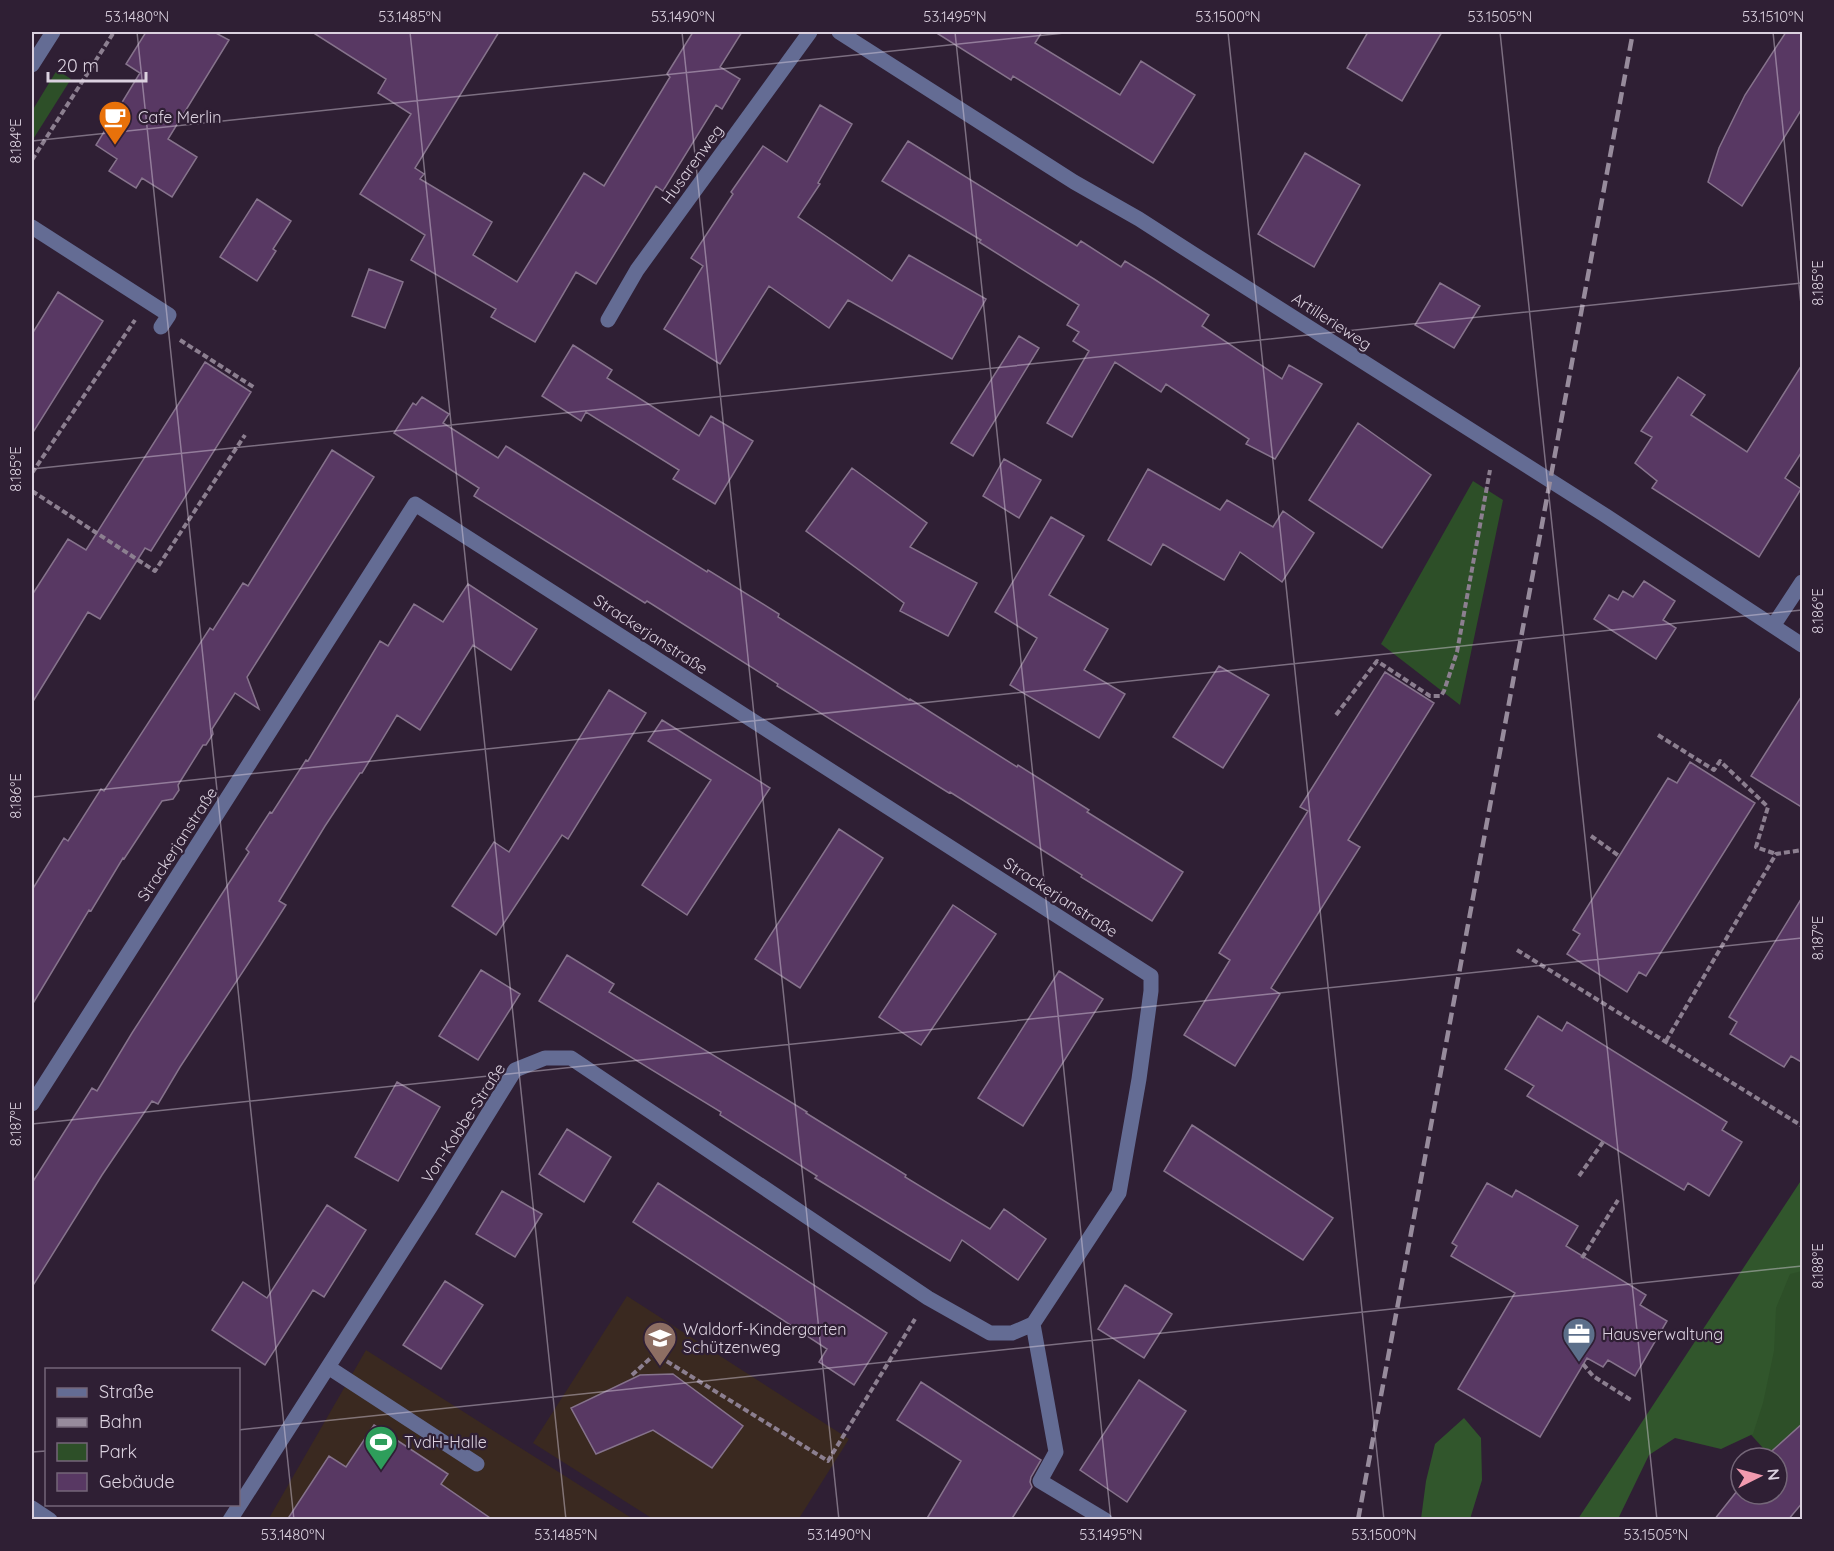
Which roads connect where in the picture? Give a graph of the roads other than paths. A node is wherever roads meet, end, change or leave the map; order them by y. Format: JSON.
{"nodes":[{"id":1,"x":53,"y":32,"type":"edge"},
{"id":2,"x":810,"y":32,"type":"edge"},
{"id":3,"x":839,"y":32,"type":"edge"},
{"id":4,"x":32,"y":65,"type":"edge"},
{"id":5,"x":32,"y":227,"type":"edge"},
{"id":6,"x":608,"y":320,"type":"dead end"},
{"id":7,"x":161,"y":327,"type":"road end"},
{"id":8,"x":1803,"y":582,"type":"edge"},
{"id":9,"x":1773,"y":626,"type":"junction"},
{"id":10,"x":1803,"y":645,"type":"edge"},
{"id":11,"x":32,"y":1104,"type":"edge"},
{"id":12,"x":1033,"y":1324,"type":"junction"},
{"id":13,"x":328,"y":1367,"type":"junction"},
{"id":14,"x":477,"y":1464,"type":"dead end"},
{"id":15,"x":240,"y":1504,"type":"edge"},
{"id":16,"x":239,"y":1506,"type":"edge"},
{"id":17,"x":32,"y":1508,"type":"edge"},
{"id":18,"x":50,"y":1520,"type":"edge"},
{"id":19,"x":230,"y":1520,"type":"edge"},
{"id":20,"x":1105,"y":1520,"type":"edge"}],
"edges":[{"from":1,"to":4,"type":"street"},
{"from":2,"to":6,"type":"street","name":"Husarenweg"},
{"from":3,"to":9,"type":"street","name":"Artillerieweg"},
{"from":5,"to":7,"type":"street"},
{"from":8,"to":9,"type":"street"},
{"from":9,"to":10,"type":"street","name":"Artillerieweg"},
{"from":11,"to":12,"type":"street","name":"Strackerjanstraße"},
{"from":12,"to":13,"type":"street","name":"Von-Kobbe-Straße"},
{"from":12,"to":20,"type":"street"},
{"from":13,"to":14,"type":"street"},
{"from":13,"to":15,"type":"street","name":"Von-Kobbe-Straße"},
{"from":16,"to":19,"type":"street","name":"Von-Kobbe-Straße"},
{"from":17,"to":18,"type":"street"}]}
